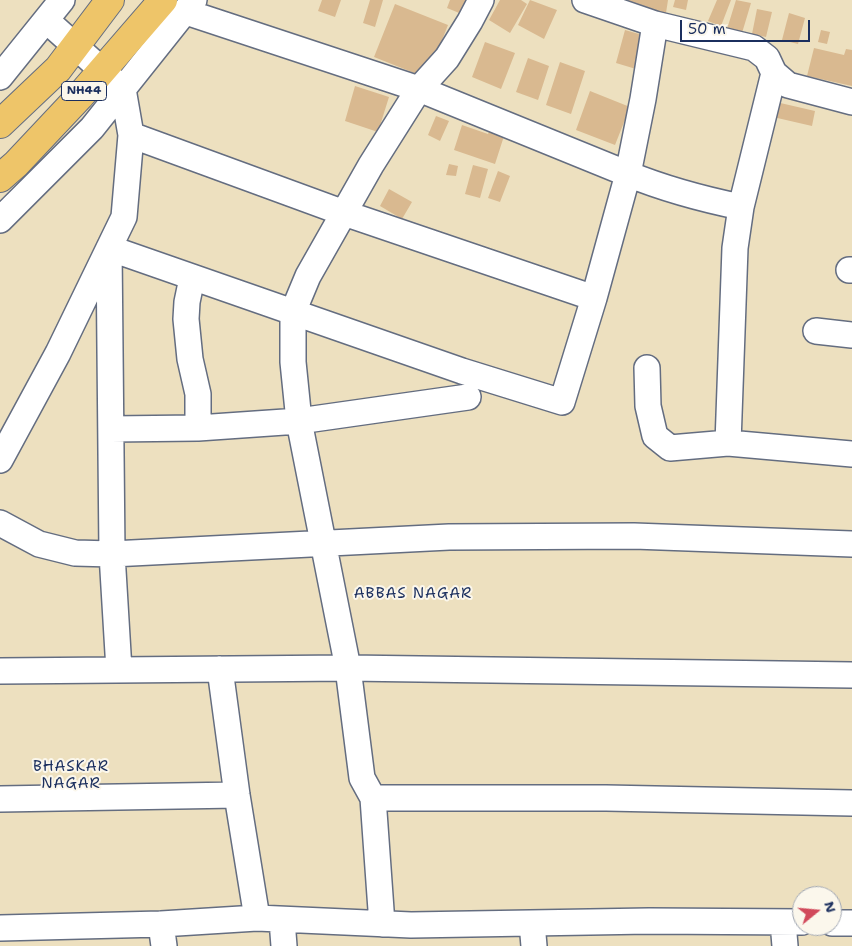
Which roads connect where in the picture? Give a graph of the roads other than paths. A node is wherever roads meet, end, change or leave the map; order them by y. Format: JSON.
{"nodes":[{"id":1,"x":62,"y":0,"type":"edge"},
{"id":2,"x":110,"y":0,"type":"edge"},
{"id":3,"x":481,"y":0,"type":"edge"},
{"id":4,"x":585,"y":0,"type":"edge"},
{"id":5,"x":181,"y":4,"type":"edge"},
{"id":6,"x":46,"y":20,"type":"junction"},
{"id":7,"x":655,"y":24,"type":"junction"},
{"id":8,"x":75,"y":46,"type":"junction"},
{"id":9,"x":102,"y":70,"type":"junction"},
{"id":10,"x":774,"y":73,"type":"junction"},
{"id":11,"x":0,"y":77,"type":"edge"},
{"id":12,"x":123,"y":89,"type":"junction"},
{"id":13,"x":419,"y":89,"type":"junction"},
{"id":14,"x":852,"y":102,"type":"edge"},
{"id":15,"x":0,"y":124,"type":"edge"},
{"id":16,"x":131,"y":135,"type":"junction"},
{"id":17,"x":628,"y":174,"type":"junction"},
{"id":18,"x":0,"y":178,"type":"edge"},
{"id":19,"x":741,"y":207,"type":"junction"},
{"id":20,"x":344,"y":213,"type":"junction"},
{"id":21,"x":0,"y":220,"type":"edge"},
{"id":22,"x":109,"y":248,"type":"junction"},
{"id":23,"x":192,"y":278,"type":"junction"},
{"id":24,"x":594,"y":298,"type":"junction"},
{"id":25,"x":293,"y":312,"type":"junction"},
{"id":26,"x":816,"y":331,"type":"dead end"},
{"id":27,"x":852,"y":335,"type":"edge"},
{"id":28,"x":647,"y":368,"type":"dead end"},
{"id":29,"x":468,"y":397,"type":"dead end"},
{"id":30,"x":299,"y":420,"type":"junction"},
{"id":31,"x":198,"y":428,"type":"junction"},
{"id":32,"x":111,"y":429,"type":"junction"},
{"id":33,"x":7,"y":432,"type":"edge"},
{"id":34,"x":728,"y":442,"type":"junction"},
{"id":35,"x":852,"y":454,"type":"edge"},
{"id":36,"x":0,"y":460,"type":"edge"},
{"id":37,"x":0,"y":523,"type":"edge"},
{"id":38,"x":324,"y":542,"type":"junction"},
{"id":39,"x":852,"y":544,"type":"edge"},
{"id":40,"x":112,"y":554,"type":"junction"},
{"id":41,"x":348,"y":668,"type":"junction"},
{"id":42,"x":220,"y":669,"type":"junction"},
{"id":43,"x":119,"y":670,"type":"junction"},
{"id":44,"x":0,"y":671,"type":"edge"},
{"id":45,"x":852,"y":675,"type":"edge"},
{"id":46,"x":237,"y":795,"type":"junction"},
{"id":47,"x":373,"y":798,"type":"junction"},
{"id":48,"x":0,"y":799,"type":"edge"},
{"id":49,"x":852,"y":803,"type":"edge"},
{"id":50,"x":257,"y":918,"type":"junction"},
{"id":51,"x":282,"y":920,"type":"junction"},
{"id":52,"x":382,"y":924,"type":"junction"},
{"id":53,"x":0,"y":928,"type":"edge"},
{"id":54,"x":790,"y":930,"type":"edge"},
{"id":55,"x":162,"y":935,"type":"edge"},
{"id":56,"x":533,"y":935,"type":"edge"},
{"id":57,"x":44,"y":936,"type":"edge"},
{"id":58,"x":412,"y":936,"type":"edge"},
{"id":59,"x":284,"y":946,"type":"edge"}],
"edges":[{"from":1,"to":6,"type":"street"},
{"from":2,"to":8,"type":"highway","number":"NH44"},
{"from":3,"to":13,"type":"street"},
{"from":4,"to":7,"type":"street"},
{"from":5,"to":9,"type":"highway","number":"NH44"},
{"from":5,"to":12,"type":"street"},
{"from":5,"to":13,"type":"street"},
{"from":6,"to":8,"type":"street"},
{"from":6,"to":11,"type":"street"},
{"from":7,"to":10,"type":"street"},
{"from":7,"to":17,"type":"street"},
{"from":8,"to":9,"type":"street"},
{"from":8,"to":15,"type":"highway","number":"NH44"},
{"from":9,"to":12,"type":"street"},
{"from":9,"to":18,"type":"highway","number":"NH44"},
{"from":10,"to":14,"type":"street"},
{"from":10,"to":19,"type":"street"},
{"from":12,"to":16,"type":"street"},
{"from":12,"to":21,"type":"street"},
{"from":13,"to":17,"type":"street"},
{"from":13,"to":20,"type":"street"},
{"from":16,"to":20,"type":"street"},
{"from":16,"to":22,"type":"street"},
{"from":17,"to":19,"type":"street"},
{"from":17,"to":24,"type":"street"},
{"from":19,"to":34,"type":"street"},
{"from":20,"to":24,"type":"street"},
{"from":20,"to":25,"type":"street"},
{"from":22,"to":23,"type":"street"},
{"from":22,"to":32,"type":"street"},
{"from":22,"to":33,"type":"street"},
{"from":23,"to":25,"type":"street"},
{"from":23,"to":31,"type":"street"},
{"from":24,"to":25,"type":"street"},
{"from":25,"to":30,"type":"street"},
{"from":26,"to":27,"type":"street"},
{"from":28,"to":34,"type":"street"},
{"from":29,"to":30,"type":"street"},
{"from":30,"to":31,"type":"street"},
{"from":30,"to":38,"type":"street"},
{"from":31,"to":32,"type":"street"},
{"from":32,"to":40,"type":"street"},
{"from":33,"to":36,"type":"street"},
{"from":34,"to":35,"type":"street"},
{"from":37,"to":40,"type":"street"},
{"from":38,"to":39,"type":"street"},
{"from":38,"to":40,"type":"street"},
{"from":38,"to":41,"type":"street"},
{"from":40,"to":43,"type":"street"},
{"from":41,"to":42,"type":"street"},
{"from":41,"to":45,"type":"street"},
{"from":41,"to":47,"type":"street"},
{"from":42,"to":43,"type":"street"},
{"from":42,"to":46,"type":"street"},
{"from":43,"to":44,"type":"street"},
{"from":46,"to":48,"type":"street"},
{"from":46,"to":50,"type":"street"},
{"from":47,"to":49,"type":"street"},
{"from":47,"to":52,"type":"street"},
{"from":50,"to":51,"type":"street"},
{"from":50,"to":55,"type":"street"},
{"from":51,"to":52,"type":"street"},
{"from":51,"to":59,"type":"street"},
{"from":52,"to":58,"type":"street"},
{"from":53,"to":57,"type":"street"},
{"from":54,"to":56,"type":"street"},
{"from":55,"to":57,"type":"street"},
{"from":56,"to":58,"type":"street"}]}
